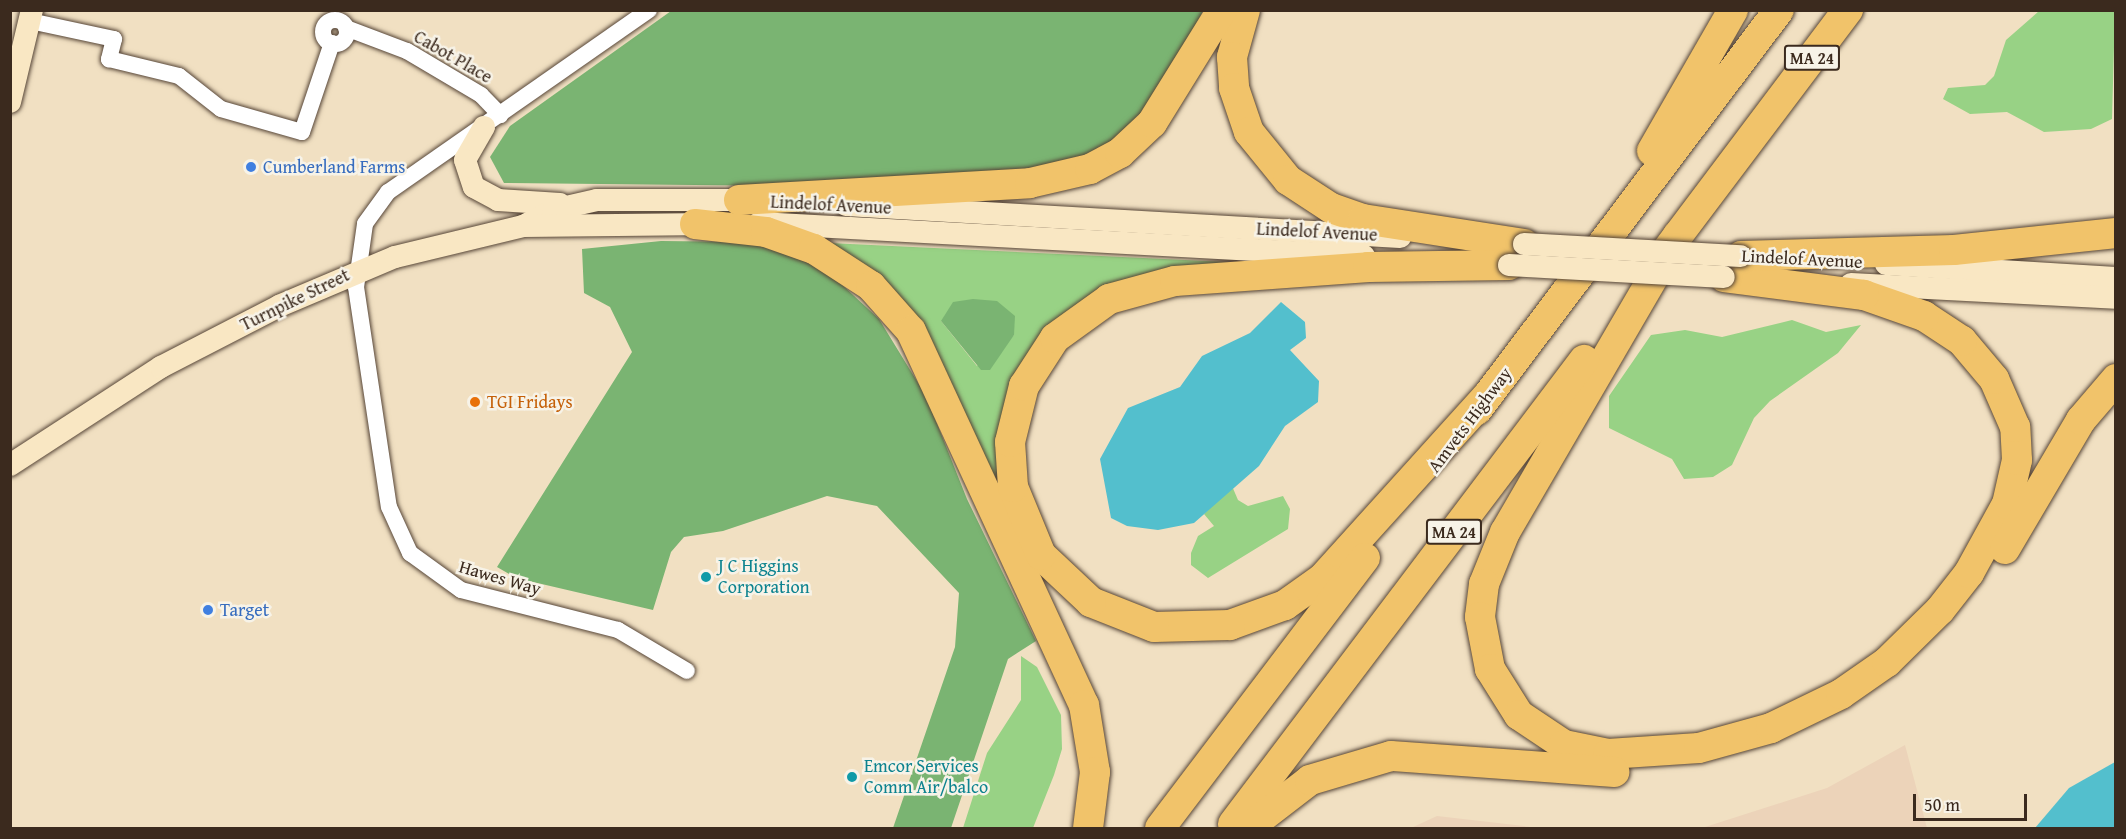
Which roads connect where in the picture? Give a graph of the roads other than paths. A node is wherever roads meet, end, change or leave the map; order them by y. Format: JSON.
{"nodes":[{"id":1,"x":650,"y":10,"type":"edge"},
{"id":2,"x":1222,"y":10,"type":"edge"},
{"id":3,"x":1245,"y":10,"type":"edge"},
{"id":4,"x":1733,"y":10,"type":"edge"},
{"id":5,"x":1779,"y":10,"type":"edge"},
{"id":6,"x":1848,"y":10,"type":"edge"},
{"id":7,"x":1857,"y":10,"type":"edge"},
{"id":8,"x":31,"y":16,"type":"edge"},
{"id":9,"x":10,"y":102,"type":"edge"},
{"id":10,"x":1775,"y":106,"type":"junction"},
{"id":11,"x":492,"y":121,"type":"junction"},
{"id":12,"x":597,"y":200,"type":"junction"},
{"id":13,"x":739,"y":200,"type":"junction"},
{"id":14,"x":695,"y":224,"type":"junction"},
{"id":15,"x":523,"y":226,"type":"junction"},
{"id":16,"x":2115,"y":233,"type":"edge"},
{"id":17,"x":1678,"y":235,"type":"junction"},
{"id":18,"x":1516,"y":255,"type":"junction"},
{"id":19,"x":1733,"y":266,"type":"junction"},
{"id":20,"x":357,"y":271,"type":"junction"},
{"id":21,"x":2115,"y":278,"type":"edge"},
{"id":22,"x":1572,"y":285,"type":"junction"},
{"id":23,"x":2115,"y":298,"type":"edge"},
{"id":24,"x":2115,"y":380,"type":"edge"},
{"id":25,"x":1489,"y":394,"type":"junction"},
{"id":26,"x":11,"y":464,"type":"edge"},
{"id":27,"x":687,"y":671,"type":"dead end"},
{"id":28,"x":1088,"y":828,"type":"edge"},
{"id":29,"x":1160,"y":828,"type":"edge"},
{"id":30,"x":1230,"y":828,"type":"edge"},
{"id":31,"x":1248,"y":828,"type":"edge"}],
"edges":[{"from":1,"to":11,"type":"street","name":"Turnpike Street"},
{"from":2,"to":13,"type":"highway"},
{"from":3,"to":18,"type":"highway"},
{"from":4,"to":22,"type":"highway"},
{"from":5,"to":22,"type":"highway","name":"Amvets Highway","number":"MA 24"},
{"from":6,"to":10,"type":"highway","number":"MA 24"},
{"from":7,"to":10,"type":"highway"},
{"from":8,"to":9,"type":"main road"},
{"from":8,"to":11,"type":"street","name":"Cabot Place"},
{"from":10,"to":17,"type":"highway","number":"MA 24"},
{"from":11,"to":12,"type":"main road"},
{"from":11,"to":20,"type":"street","name":"Turnpike Street"},
{"from":12,"to":13,"type":"main road","name":"Lindelof Avenue"},
{"from":12,"to":15,"type":"main road","name":"Lindelof Avenue"},
{"from":13,"to":18,"type":"main road","name":"Lindelof Avenue"},
{"from":14,"to":15,"type":"main road","name":"Lindelof Avenue"},
{"from":14,"to":18,"type":"main road","name":"Lindelof Avenue"},
{"from":14,"to":28,"type":"highway"},
{"from":15,"to":20,"type":"main road","name":"Lindelof Avenue"},
{"from":16,"to":19,"type":"highway"},
{"from":17,"to":19,"type":"highway"},
{"from":17,"to":30,"type":"highway","number":"MA 24"},
{"from":18,"to":19,"type":"main road","name":"Lindelof Avenue","bridge":true},
{"from":18,"to":25,"type":"highway"},
{"from":19,"to":21,"type":"main road","name":"Lindelof Avenue"},
{"from":19,"to":23,"type":"main road","name":"Lindelof Avenue"},
{"from":20,"to":26,"type":"main road","name":"Turnpike Street"},
{"from":20,"to":27,"type":"street","name":"Hawes Way"},
{"from":22,"to":25,"type":"highway","name":"Amvets Highway","number":"MA 24"},
{"from":24,"to":31,"type":"highway"},
{"from":25,"to":29,"type":"highway","name":"Amvets Highway","number":"MA 24"}]}
